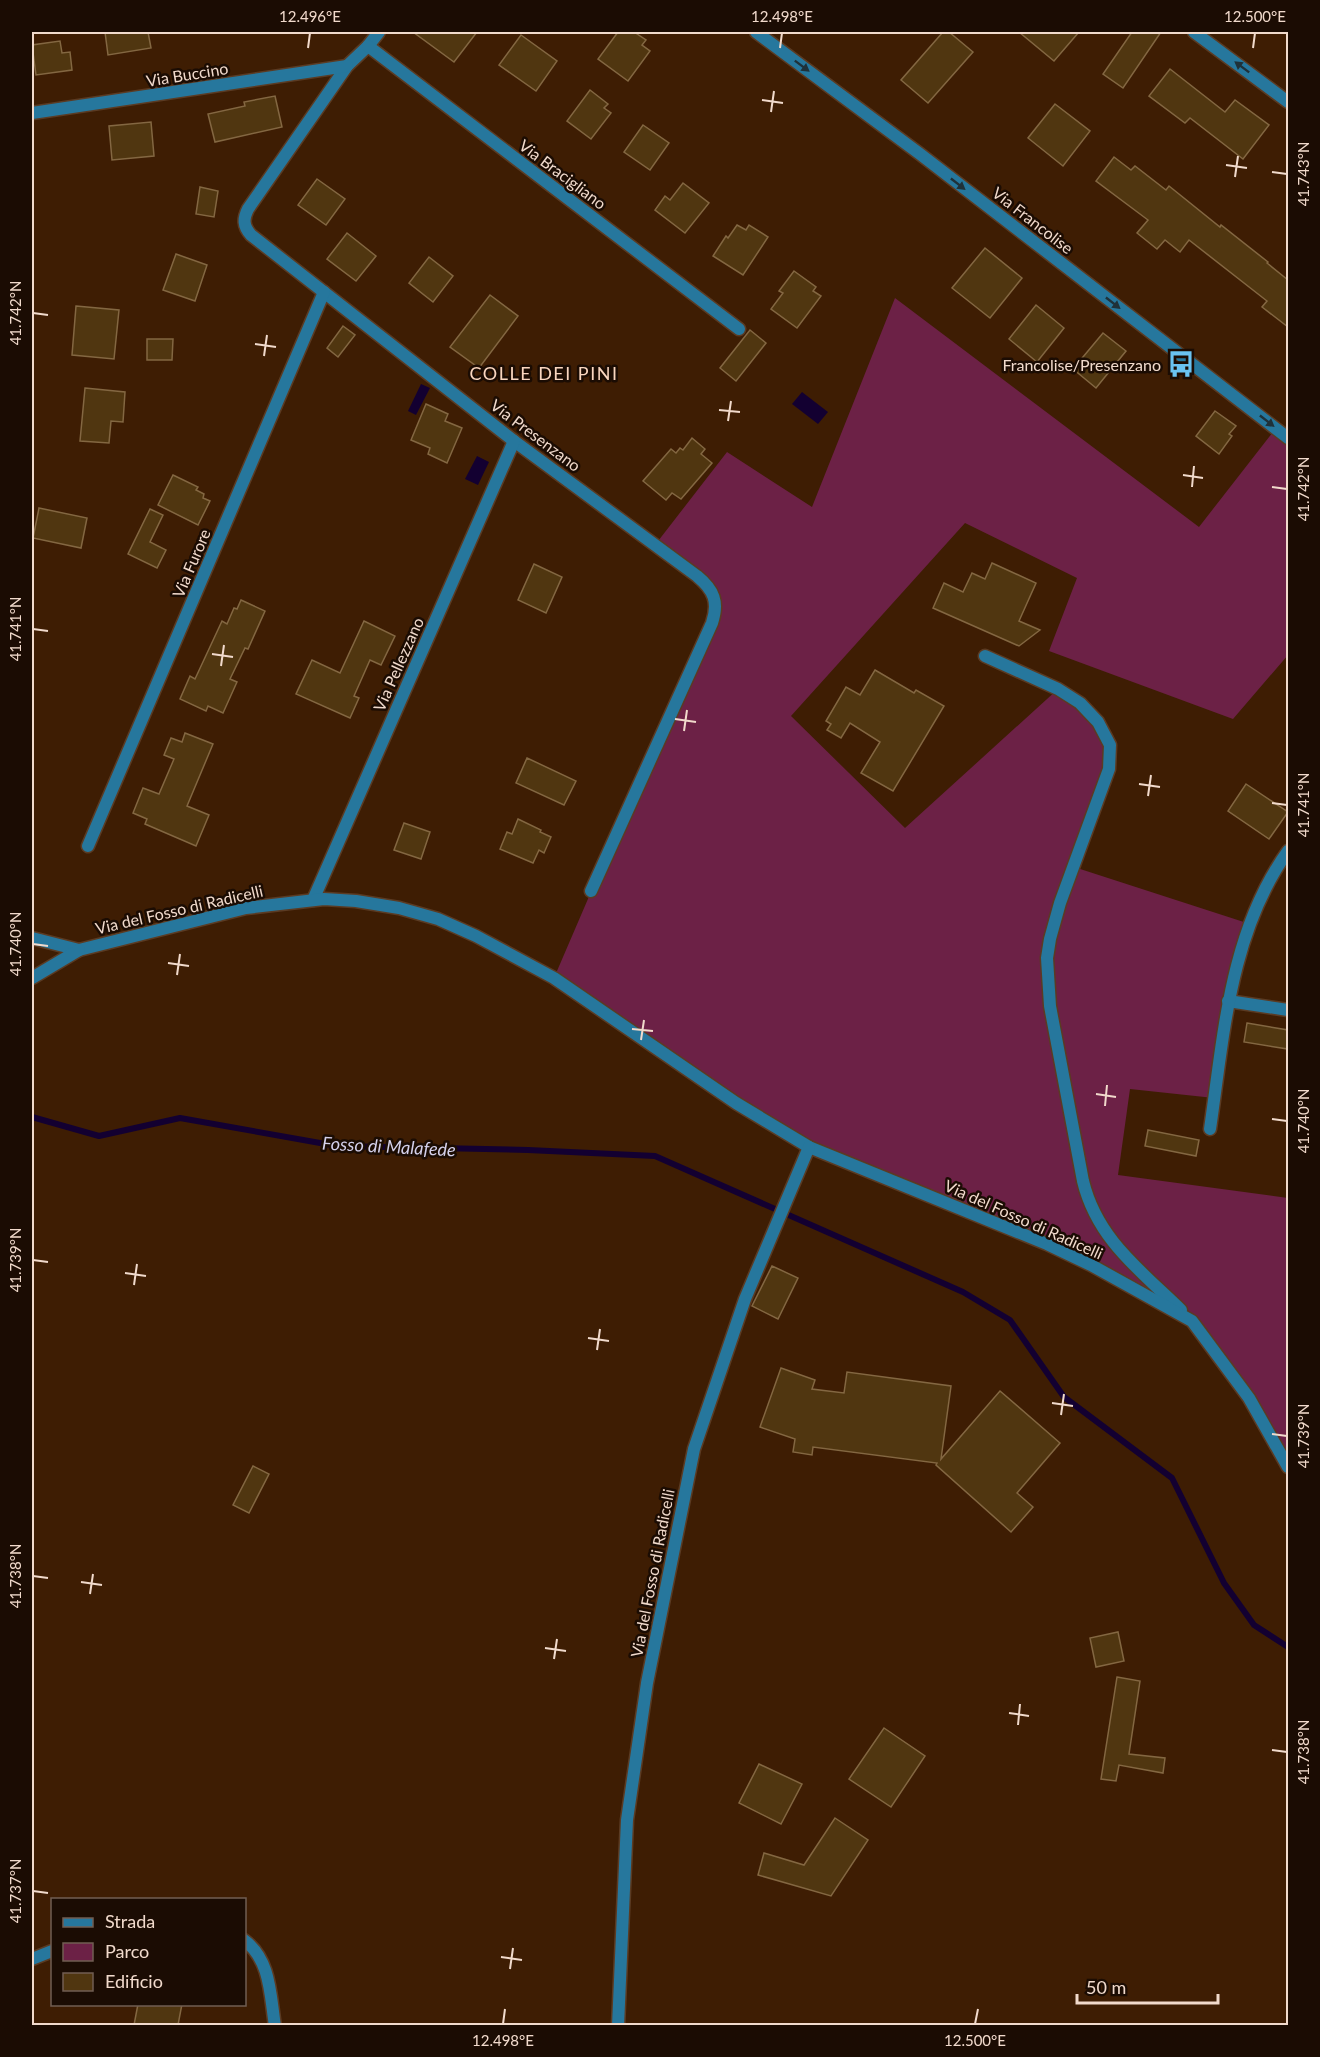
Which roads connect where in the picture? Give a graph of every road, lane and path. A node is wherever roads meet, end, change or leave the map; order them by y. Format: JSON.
{"nodes":[{"id":1,"x":379,"y":32,"type":"edge"},
{"id":2,"x":756,"y":32,"type":"edge"},
{"id":3,"x":1194,"y":32,"type":"edge"},
{"id":4,"x":368,"y":46,"type":"junction"},
{"id":5,"x":347,"y":66,"type":"junction"},
{"id":6,"x":1288,"y":102,"type":"edge"},
{"id":7,"x":32,"y":113,"type":"edge"},
{"id":8,"x":324,"y":292,"type":"junction"},
{"id":9,"x":739,"y":329,"type":"dead end"},
{"id":10,"x":1288,"y":438,"type":"edge"},
{"id":11,"x":514,"y":441,"type":"junction"},
{"id":12,"x":986,"y":656,"type":"dead end"},
{"id":13,"x":88,"y":846,"type":"dead end"},
{"id":14,"x":1288,"y":851,"type":"edge"},
{"id":15,"x":591,"y":891,"type":"dead end"},
{"id":16,"x":313,"y":900,"type":"junction"},
{"id":17,"x":32,"y":938,"type":"edge"},
{"id":18,"x":79,"y":950,"type":"junction"},
{"id":19,"x":32,"y":978,"type":"edge"},
{"id":20,"x":1228,"y":1001,"type":"junction"},
{"id":21,"x":1288,"y":1010,"type":"edge"},
{"id":22,"x":1210,"y":1129,"type":"dead end"},
{"id":23,"x":809,"y":1147,"type":"junction"},
{"id":24,"x":1192,"y":1321,"type":"junction"},
{"id":25,"x":1288,"y":1467,"type":"edge"},
{"id":26,"x":246,"y":1942,"type":"edge"},
{"id":27,"x":51,"y":1951,"type":"edge"},
{"id":28,"x":32,"y":1959,"type":"edge"},
{"id":29,"x":275,"y":2025,"type":"edge"},
{"id":30,"x":618,"y":2025,"type":"edge"}],
"edges":[{"from":1,"to":4,"type":"street","name":"Via Presenzano"},
{"from":2,"to":10,"type":"street","name":"Via Francolise","one_way":true},
{"from":6,"to":3,"type":"street","one_way":true},
{"from":4,"to":5,"type":"street","name":"Via Presenzano"},
{"from":4,"to":9,"type":"street","name":"Via Bracigliano"},
{"from":5,"to":7,"type":"street","name":"Via Buccino"},
{"from":5,"to":8,"type":"street","name":"Via Presenzano"},
{"from":8,"to":11,"type":"street","name":"Via Presenzano"},
{"from":8,"to":13,"type":"street","name":"Via Furore"},
{"from":11,"to":15,"type":"street","name":"Via Presenzano"},
{"from":11,"to":16,"type":"street","name":"Via Pellezzano"},
{"from":12,"to":24,"type":"street"},
{"from":14,"to":20,"type":"street"},
{"from":16,"to":18,"type":"street","name":"Via del Fosso di Radicelli"},
{"from":16,"to":23,"type":"street","name":"Via del Fosso di Radicelli"},
{"from":17,"to":18,"type":"street","name":"Via del Fosso di Radicelli"},
{"from":18,"to":19,"type":"street"},
{"from":20,"to":21,"type":"street"},
{"from":20,"to":22,"type":"street"},
{"from":23,"to":24,"type":"street","name":"Via del Fosso di Radicelli"},
{"from":23,"to":30,"type":"street","name":"Via del Fosso di Radicelli"},
{"from":24,"to":25,"type":"street","name":"Via del Fosso di Radicelli"},
{"from":26,"to":29,"type":"street"},
{"from":27,"to":28,"type":"street"}]}
